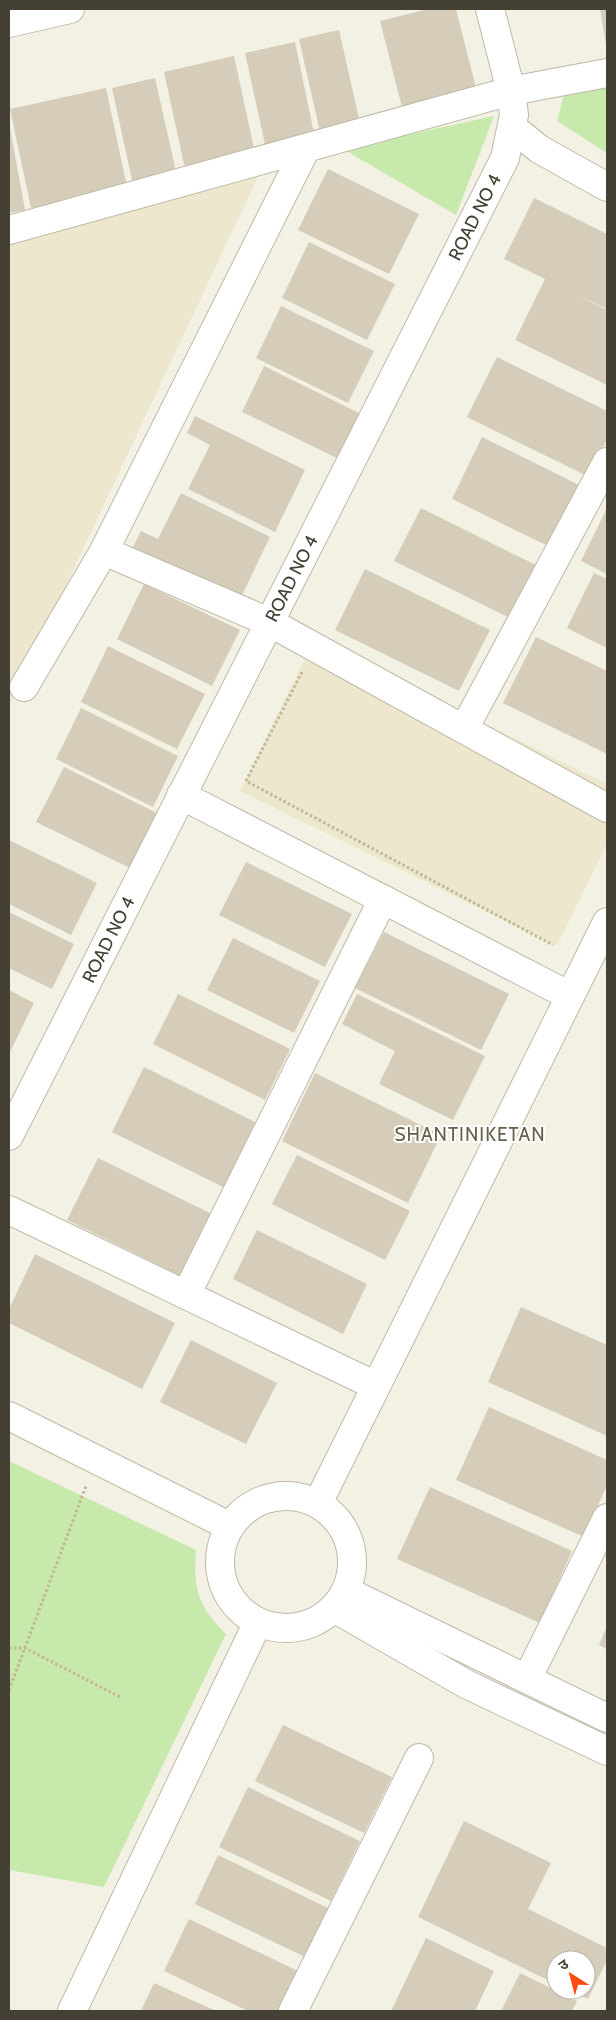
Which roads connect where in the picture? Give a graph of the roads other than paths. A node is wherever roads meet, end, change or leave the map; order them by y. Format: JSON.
{"nodes":[{"id":1,"x":70,"y":9,"type":"edge"},
{"id":2,"x":490,"y":9,"type":"edge"},
{"id":3,"x":9,"y":23,"type":"edge"},
{"id":4,"x":607,"y":73,"type":"edge"},
{"id":5,"x":510,"y":91,"type":"junction"},
{"id":6,"x":512,"y":127,"type":"junction"},
{"id":7,"x":306,"y":148,"type":"junction"},
{"id":8,"x":607,"y":187,"type":"edge"},
{"id":9,"x":9,"y":230,"type":"edge"},
{"id":10,"x":607,"y":462,"type":"edge"},
{"id":11,"x":104,"y":551,"type":"junction"},
{"id":12,"x":269,"y":622,"type":"junction"},
{"id":13,"x":24,"y":687,"type":"dead end"},
{"id":14,"x":464,"y":729,"type":"junction"},
{"id":15,"x":181,"y":795,"type":"junction"},
{"id":16,"x":607,"y":808,"type":"edge"},
{"id":17,"x":383,"y":899,"type":"junction"},
{"id":18,"x":607,"y":922,"type":"edge"},
{"id":19,"x":570,"y":996,"type":"junction"},
{"id":20,"x":9,"y":1136,"type":"edge"},
{"id":21,"x":9,"y":1210,"type":"edge"},
{"id":22,"x":186,"y":1295,"type":"junction"},
{"id":23,"x":376,"y":1386,"type":"junction"},
{"id":24,"x":9,"y":1416,"type":"edge"},
{"id":25,"x":318,"y":1503,"type":"junction"},
{"id":26,"x":607,"y":1518,"type":"edge"},
{"id":27,"x":230,"y":1526,"type":"junction"},
{"id":28,"x":340,"y":1600,"type":"junction"},
{"id":29,"x":258,"y":1622,"type":"junction"},
{"id":30,"x":527,"y":1679,"type":"junction"},
{"id":31,"x":607,"y":1718,"type":"edge"},
{"id":32,"x":607,"y":1750,"type":"edge"},
{"id":33,"x":419,"y":1758,"type":"dead end"},
{"id":34,"x":72,"y":2011,"type":"edge"},
{"id":35,"x":293,"y":2011,"type":"edge"}],
"edges":[{"from":1,"to":3,"type":"street"},
{"from":2,"to":5,"type":"street","name":"ROAD NO 4"},
{"from":4,"to":5,"type":"street"},
{"from":5,"to":6,"type":"street","name":"ROAD NO 4"},
{"from":5,"to":7,"type":"street"},
{"from":6,"to":8,"type":"street"},
{"from":6,"to":12,"type":"street","name":"ROAD NO 4"},
{"from":7,"to":9,"type":"street"},
{"from":7,"to":11,"type":"street"},
{"from":10,"to":14,"type":"street"},
{"from":11,"to":12,"type":"street"},
{"from":11,"to":13,"type":"street"},
{"from":12,"to":14,"type":"street"},
{"from":12,"to":15,"type":"street","name":"ROAD NO 4"},
{"from":14,"to":16,"type":"street"},
{"from":15,"to":17,"type":"street"},
{"from":15,"to":20,"type":"street","name":"ROAD NO 4"},
{"from":17,"to":19,"type":"street"},
{"from":17,"to":22,"type":"street"},
{"from":18,"to":19,"type":"street"},
{"from":19,"to":23,"type":"street"},
{"from":21,"to":22,"type":"street"},
{"from":22,"to":23,"type":"street"},
{"from":23,"to":25,"type":"street"},
{"from":24,"to":27,"type":"street"},
{"from":25,"to":27,"type":"street"},
{"from":25,"to":28,"type":"street"},
{"from":26,"to":30,"type":"street"},
{"from":27,"to":29,"type":"street"},
{"from":28,"to":29,"type":"street"},
{"from":28,"to":30,"type":"street"},
{"from":28,"to":32,"type":"street"},
{"from":29,"to":34,"type":"street"},
{"from":30,"to":31,"type":"street"},
{"from":33,"to":35,"type":"street"}]}
